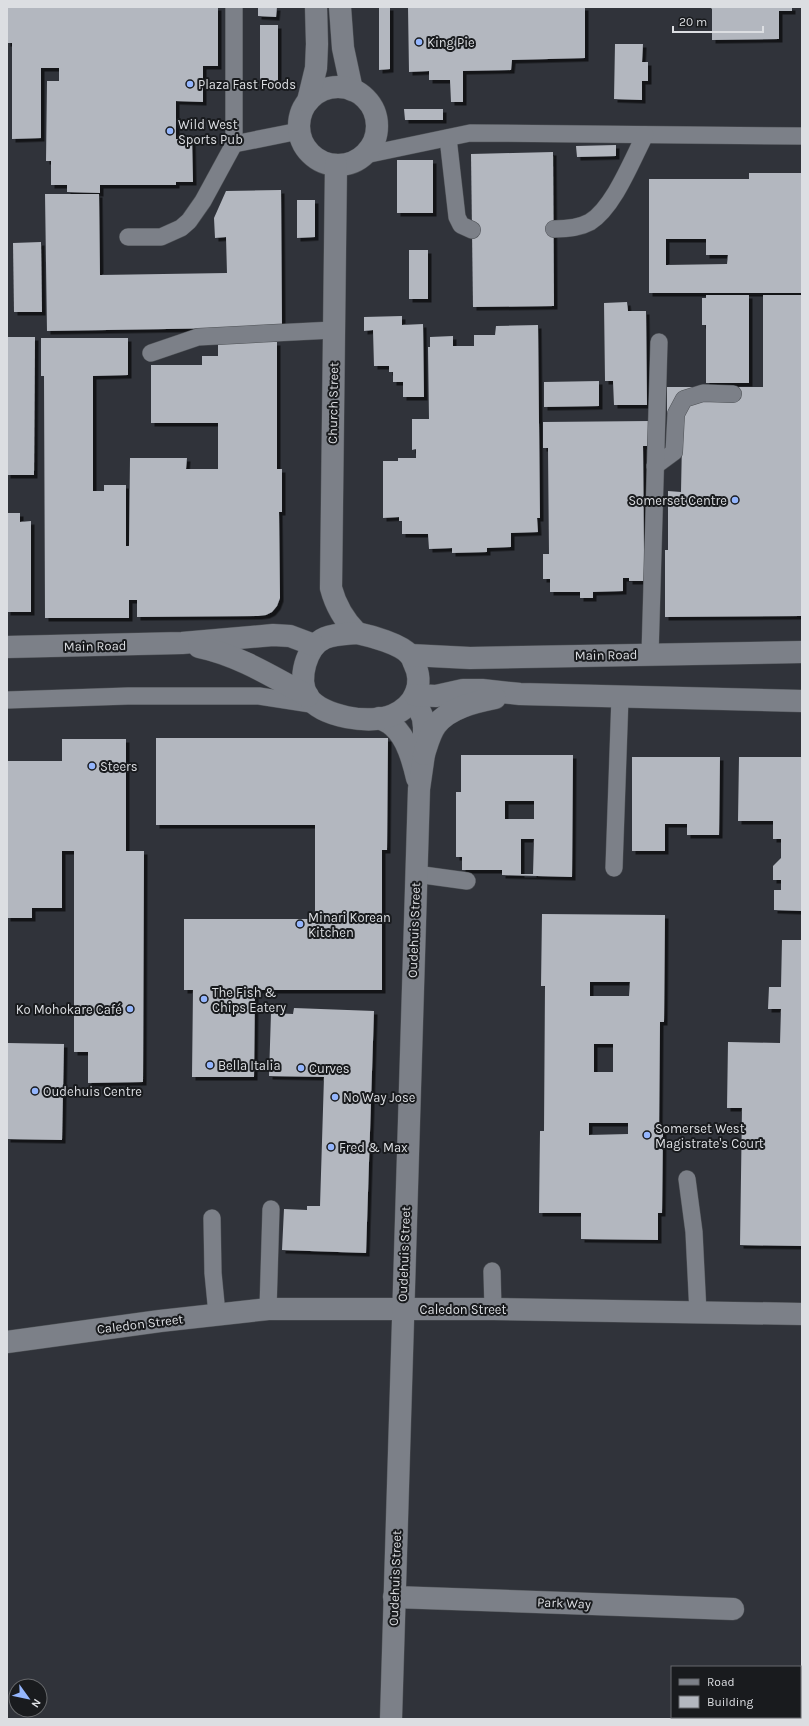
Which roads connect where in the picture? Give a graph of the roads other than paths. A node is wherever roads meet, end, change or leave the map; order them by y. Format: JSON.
{"nodes":[{"id":1,"x":234,"y":7,"type":"edge"},
{"id":2,"x":316,"y":7,"type":"edge"},
{"id":3,"x":340,"y":7,"type":"edge"},
{"id":4,"x":352,"y":90,"type":"junction"},
{"id":5,"x":308,"y":101,"type":"junction"},
{"id":6,"x":300,"y":131,"type":"junction"},
{"id":7,"x":645,"y":135,"type":"junction"},
{"id":8,"x":802,"y":136,"type":"edge"},
{"id":9,"x":448,"y":138,"type":"junction"},
{"id":10,"x":234,"y":144,"type":"junction"},
{"id":11,"x":365,"y":155,"type":"junction"},
{"id":12,"x":336,"y":165,"type":"junction"},
{"id":13,"x":554,"y":229,"type":"dead end"},
{"id":14,"x":472,"y":230,"type":"dead end"},
{"id":15,"x":128,"y":237,"type":"dead end"},
{"id":16,"x":333,"y":330,"type":"junction"},
{"id":17,"x":659,"y":342,"type":"dead end"},
{"id":18,"x":151,"y":353,"type":"dead end"},
{"id":19,"x":733,"y":394,"type":"dead end"},
{"id":20,"x":655,"y":466,"type":"junction"},
{"id":21,"x":358,"y":633,"type":"junction"},
{"id":22,"x":182,"y":643,"type":"junction"},
{"id":23,"x":314,"y":645,"type":"junction"},
{"id":24,"x":7,"y":647,"type":"edge"},
{"id":25,"x":802,"y":652,"type":"edge"},
{"id":26,"x":410,"y":655,"type":"junction"},
{"id":27,"x":650,"y":655,"type":"junction"},
{"id":28,"x":520,"y":694,"type":"junction"},
{"id":29,"x":415,"y":697,"type":"junction"},
{"id":30,"x":620,"y":697,"type":"junction"},
{"id":31,"x":7,"y":700,"type":"edge"},
{"id":32,"x":312,"y":701,"type":"junction"},
{"id":33,"x":802,"y":701,"type":"edge"},
{"id":34,"x":380,"y":718,"type":"junction"},
{"id":35,"x":424,"y":754,"type":"junction"},
{"id":36,"x":419,"y":789,"type":"junction"},
{"id":37,"x":614,"y":868,"type":"dead end"},
{"id":38,"x":416,"y":874,"type":"junction"},
{"id":39,"x":467,"y":880,"type":"dead end"},
{"id":40,"x":687,"y":1179,"type":"dead end"},
{"id":41,"x":271,"y":1209,"type":"dead end"},
{"id":42,"x":212,"y":1218,"type":"dead end"},
{"id":43,"x":492,"y":1271,"type":"dead end"},
{"id":44,"x":268,"y":1309,"type":"junction"},
{"id":45,"x":402,"y":1309,"type":"junction"},
{"id":46,"x":493,"y":1309,"type":"junction"},
{"id":47,"x":698,"y":1313,"type":"junction"},
{"id":48,"x":217,"y":1314,"type":"junction"},
{"id":49,"x":802,"y":1314,"type":"edge"},
{"id":50,"x":7,"y":1342,"type":"edge"},
{"id":51,"x":394,"y":1597,"type":"junction"},
{"id":52,"x":734,"y":1609,"type":"dead end"},
{"id":53,"x":391,"y":1719,"type":"edge"}],
"edges":[{"from":1,"to":10,"type":"lane"},
{"from":2,"to":5,"type":"street"},
{"from":3,"to":4,"type":"street"},
{"from":4,"to":5,"type":"street"},
{"from":4,"to":11,"type":"street"},
{"from":5,"to":6,"type":"street"},
{"from":6,"to":10,"type":"lane"},
{"from":6,"to":12,"type":"street"},
{"from":7,"to":8,"type":"lane"},
{"from":7,"to":9,"type":"lane"},
{"from":7,"to":13,"type":"lane"},
{"from":9,"to":11,"type":"lane"},
{"from":9,"to":14,"type":"lane"},
{"from":10,"to":15,"type":"lane"},
{"from":11,"to":12,"type":"street"},
{"from":12,"to":16,"type":"street","name":"Church Street"},
{"from":16,"to":18,"type":"lane"},
{"from":16,"to":21,"type":"street","name":"Church Street"},
{"from":17,"to":20,"type":"lane"},
{"from":19,"to":20,"type":"lane"},
{"from":20,"to":27,"type":"lane"},
{"from":21,"to":23,"type":"street"},
{"from":21,"to":26,"type":"street"},
{"from":22,"to":23,"type":"street","name":"Main Road"},
{"from":22,"to":24,"type":"street","name":"Main Road"},
{"from":22,"to":32,"type":"street","name":"Main Road"},
{"from":23,"to":32,"type":"street"},
{"from":25,"to":27,"type":"street","name":"Main Road"},
{"from":26,"to":27,"type":"street","name":"Main Road"},
{"from":26,"to":29,"type":"street"},
{"from":28,"to":29,"type":"street"},
{"from":28,"to":30,"type":"street"},
{"from":28,"to":35,"type":"street"},
{"from":29,"to":34,"type":"street"},
{"from":29,"to":35,"type":"street","name":"Oudehuis Street"},
{"from":30,"to":33,"type":"street"},
{"from":30,"to":37,"type":"lane"},
{"from":31,"to":32,"type":"lane"},
{"from":32,"to":34,"type":"street"},
{"from":34,"to":36,"type":"street","name":"Oudehuis Street"},
{"from":35,"to":36,"type":"street","name":"Oudehuis Street"},
{"from":36,"to":38,"type":"street","name":"Oudehuis Street"},
{"from":38,"to":39,"type":"lane"},
{"from":38,"to":45,"type":"street","name":"Oudehuis Street"},
{"from":40,"to":47,"type":"lane"},
{"from":41,"to":44,"type":"lane"},
{"from":42,"to":48,"type":"lane"},
{"from":43,"to":46,"type":"lane"},
{"from":44,"to":45,"type":"street","name":"Caledon Street"},
{"from":44,"to":48,"type":"street","name":"Caledon Street"},
{"from":45,"to":46,"type":"street","name":"Caledon Street"},
{"from":45,"to":51,"type":"street","name":"Oudehuis Street"},
{"from":46,"to":47,"type":"street","name":"Caledon Street"},
{"from":47,"to":49,"type":"street","name":"Caledon Street"},
{"from":48,"to":50,"type":"street","name":"Caledon Street"},
{"from":51,"to":52,"type":"street","name":"Park Way"},
{"from":51,"to":53,"type":"street","name":"Oudehuis Street"}]}
